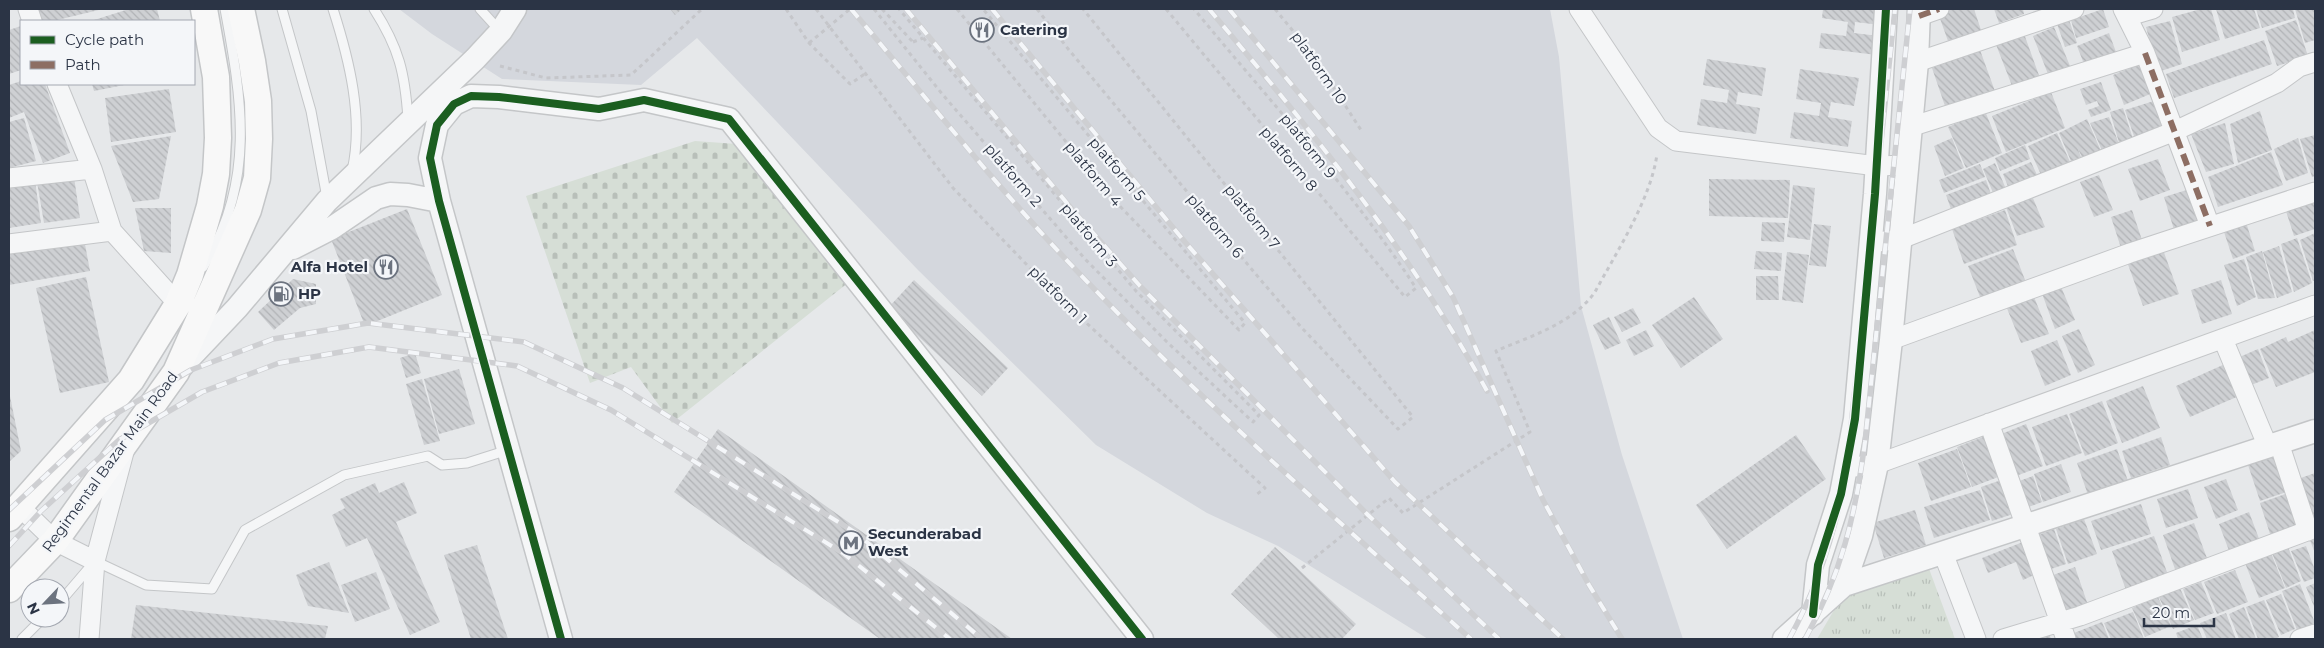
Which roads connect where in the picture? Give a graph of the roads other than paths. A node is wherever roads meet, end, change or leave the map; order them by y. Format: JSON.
{"nodes":[{"id":1,"x":204,"y":9,"type":"edge"},
{"id":2,"x":225,"y":9,"type":"edge"},
{"id":3,"x":241,"y":9,"type":"edge"},
{"id":4,"x":282,"y":9,"type":"edge"},
{"id":5,"x":333,"y":9,"type":"edge"},
{"id":6,"x":374,"y":9,"type":"edge"},
{"id":7,"x":480,"y":9,"type":"edge"},
{"id":8,"x":515,"y":9,"type":"edge"},
{"id":9,"x":1579,"y":9,"type":"edge"},
{"id":10,"x":1886,"y":9,"type":"edge"},
{"id":11,"x":2074,"y":9,"type":"edge"},
{"id":12,"x":2153,"y":9,"type":"edge"},
{"id":13,"x":1926,"y":11,"type":"edge"},
{"id":14,"x":2126,"y":12,"type":"edge"},
{"id":15,"x":500,"y":31,"type":"junction"},
{"id":16,"x":2145,"y":52,"type":"junction"},
{"id":17,"x":1917,"y":62,"type":"junction"},
{"id":18,"x":2315,"y":62,"type":"edge"},
{"id":19,"x":57,"y":85,"type":"edge"},
{"id":20,"x":408,"y":124,"type":"junction"},
{"id":21,"x":1910,"y":127,"type":"junction"},
{"id":22,"x":2176,"y":131,"type":"junction"},
{"id":23,"x":1907,"y":165,"type":"junction"},
{"id":24,"x":1877,"y":166,"type":"junction"},
{"id":25,"x":92,"y":169,"type":"junction"},
{"id":26,"x":350,"y":177,"type":"junction"},
{"id":27,"x":9,"y":178,"type":"edge"},
{"id":28,"x":2315,"y":192,"type":"edge"},
{"id":29,"x":327,"y":201,"type":"junction"},
{"id":30,"x":439,"y":201,"type":"junction"},
{"id":31,"x":2210,"y":226,"type":"junction"},
{"id":32,"x":112,"y":231,"type":"junction"},
{"id":33,"x":1901,"y":239,"type":"junction"},
{"id":34,"x":1870,"y":243,"type":"junction"},
{"id":35,"x":9,"y":244,"type":"edge"},
{"id":36,"x":284,"y":253,"type":"junction"},
{"id":37,"x":180,"y":298,"type":"junction"},
{"id":38,"x":2315,"y":305,"type":"edge"},
{"id":39,"x":2224,"y":339,"type":"junction"},
{"id":40,"x":1891,"y":340,"type":"junction"},
{"id":41,"x":176,"y":372,"type":"junction"},
{"id":42,"x":1989,"y":423,"type":"junction"},
{"id":43,"x":2315,"y":431,"type":"edge"},
{"id":44,"x":127,"y":442,"type":"junction"},
{"id":45,"x":2273,"y":445,"type":"junction"},
{"id":46,"x":509,"y":450,"type":"junction"},
{"id":47,"x":1877,"y":464,"type":"junction"},
{"id":48,"x":1846,"y":468,"type":"junction"},
{"id":49,"x":14,"y":512,"type":"edge"},
{"id":50,"x":2026,"y":526,"type":"junction"},
{"id":51,"x":2311,"y":529,"type":"edge"},
{"id":52,"x":56,"y":540,"type":"junction"},
{"id":53,"x":1943,"y":552,"type":"junction"},
{"id":54,"x":95,"y":561,"type":"junction"},
{"id":55,"x":1844,"y":585,"type":"junction"},
{"id":56,"x":9,"y":589,"type":"edge"},
{"id":57,"x":70,"y":590,"type":"edge"},
{"id":58,"x":1813,"y":614,"type":"junction"},
{"id":59,"x":34,"y":628,"type":"edge"},
{"id":60,"x":2063,"y":631,"type":"edge"},
{"id":61,"x":2315,"y":634,"type":"edge"},
{"id":62,"x":22,"y":639,"type":"edge"},
{"id":63,"x":89,"y":639,"type":"edge"},
{"id":64,"x":561,"y":639,"type":"edge"},
{"id":65,"x":1142,"y":639,"type":"edge"},
{"id":66,"x":1784,"y":639,"type":"edge"},
{"id":67,"x":1976,"y":639,"type":"edge"},
{"id":68,"x":2003,"y":639,"type":"edge"},
{"id":69,"x":2300,"y":639,"type":"edge"}],
"edges":[{"from":1,"to":37,"type":"main road","name":"Regimental Bazar Main Road"},
{"from":2,"to":37,"type":"lane"},
{"from":3,"to":41,"type":"main road","name":"Regimental Bazar Main Road"},
{"from":4,"to":29,"type":"lane"},
{"from":5,"to":26,"type":"lane"},
{"from":6,"to":20,"type":"lane"},
{"from":7,"to":15,"type":"lane"},
{"from":8,"to":15,"type":"street"},
{"from":9,"to":24,"type":"street"},
{"from":10,"to":24,"type":"street"},
{"from":11,"to":17,"type":"street"},
{"from":12,"to":14,"type":"street"},
{"from":13,"to":17,"type":"street"},
{"from":14,"to":16,"type":"street"},
{"from":15,"to":20,"type":"street"},
{"from":16,"to":21,"type":"street"},
{"from":16,"to":22,"type":"street"},
{"from":17,"to":21,"type":"street"},
{"from":18,"to":22,"type":"street"},
{"from":19,"to":25,"type":"street"},
{"from":20,"to":26,"type":"street"},
{"from":21,"to":23,"type":"street"},
{"from":22,"to":31,"type":"street"},
{"from":22,"to":33,"type":"street"},
{"from":23,"to":24,"type":"street"},
{"from":23,"to":33,"type":"street"},
{"from":24,"to":34,"type":"street"},
{"from":25,"to":27,"type":"street"},
{"from":25,"to":32,"type":"street"},
{"from":26,"to":29,"type":"street"},
{"from":28,"to":31,"type":"street"},
{"from":29,"to":36,"type":"street"},
{"from":30,"to":36,"type":"street"},
{"from":30,"to":46,"type":"street"},
{"from":30,"to":65,"type":"street"},
{"from":31,"to":40,"type":"street"},
{"from":32,"to":35,"type":"street"},
{"from":32,"to":37,"type":"street"},
{"from":33,"to":34,"type":"street"},
{"from":33,"to":40,"type":"street"},
{"from":34,"to":48,"type":"street"},
{"from":36,"to":41,"type":"street"},
{"from":37,"to":49,"type":"main road","name":"Regimental Bazar Main Road"},
{"from":38,"to":39,"type":"street"},
{"from":39,"to":42,"type":"street"},
{"from":39,"to":45,"type":"street"},
{"from":40,"to":47,"type":"street"},
{"from":41,"to":44,"type":"main road","name":"Regimental Bazar Main Road"},
{"from":42,"to":47,"type":"street"},
{"from":42,"to":50,"type":"street"},
{"from":43,"to":45,"type":"street"},
{"from":44,"to":52,"type":"main road","name":"Regimental Bazar Main Road"},
{"from":44,"to":54,"type":"street"},
{"from":45,"to":50,"type":"street"},
{"from":45,"to":51,"type":"street"},
{"from":46,"to":54,"type":"lane"},
{"from":46,"to":64,"type":"street"},
{"from":47,"to":48,"type":"street"},
{"from":47,"to":55,"type":"street"},
{"from":48,"to":58,"type":"street"},
{"from":49,"to":52,"type":"street"},
{"from":50,"to":53,"type":"street"},
{"from":50,"to":60,"type":"street"},
{"from":51,"to":60,"type":"street"},
{"from":52,"to":54,"type":"street"},
{"from":52,"to":56,"type":"main road","name":"Regimental Bazar Main Road"},
{"from":53,"to":55,"type":"street"},
{"from":53,"to":67,"type":"street"},
{"from":54,"to":57,"type":"lane"},
{"from":54,"to":63,"type":"street"},
{"from":55,"to":58,"type":"street"},
{"from":58,"to":66,"type":"street"},
{"from":59,"to":62,"type":"lane"},
{"from":60,"to":68,"type":"street"},
{"from":61,"to":69,"type":"street"}]}
